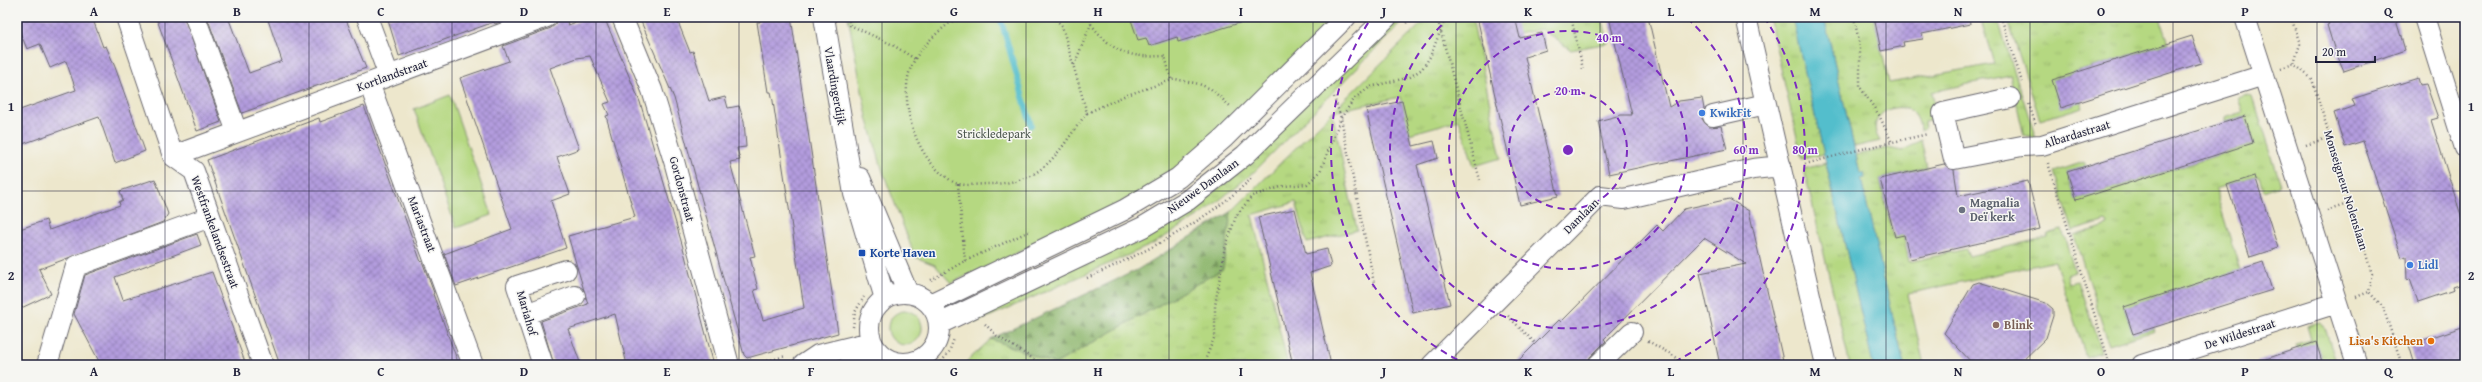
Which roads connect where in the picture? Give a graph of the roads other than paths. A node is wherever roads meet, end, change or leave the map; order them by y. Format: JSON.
{"nodes":[{"id":1,"x":126,"y":17,"type":"edge"},
{"id":2,"x":195,"y":17,"type":"edge"},
{"id":3,"x":367,"y":17,"type":"edge"},
{"id":4,"x":547,"y":17,"type":"edge"},
{"id":5,"x":622,"y":17,"type":"edge"},
{"id":6,"x":824,"y":17,"type":"edge"},
{"id":7,"x":1346,"y":17,"type":"edge"},
{"id":8,"x":1387,"y":17,"type":"edge"},
{"id":9,"x":1746,"y":17,"type":"edge"},
{"id":10,"x":2245,"y":17,"type":"edge"},
{"id":11,"x":2428,"y":18,"type":"edge"},
{"id":12,"x":2264,"y":75,"type":"junction"},
{"id":13,"x":389,"y":76,"type":"junction"},
{"id":14,"x":369,"y":83,"type":"junction"},
{"id":15,"x":2010,"y":98,"type":"dead end"},
{"id":16,"x":1766,"y":104,"type":"junction"},
{"id":17,"x":1713,"y":116,"type":"dead end"},
{"id":18,"x":237,"y":132,"type":"junction"},
{"id":19,"x":2465,"y":148,"type":"edge"},
{"id":20,"x":849,"y":155,"type":"junction"},
{"id":21,"x":173,"y":156,"type":"junction"},
{"id":22,"x":1780,"y":166,"type":"junction"},
{"id":23,"x":210,"y":217,"type":"junction"},
{"id":24,"x":566,"y":270,"type":"dead end"},
{"id":25,"x":882,"y":291,"type":"junction"},
{"id":26,"x":908,"y":293,"type":"junction"},
{"id":27,"x":575,"y":296,"type":"dead end"},
{"id":28,"x":2337,"y":303,"type":"junction"},
{"id":29,"x":930,"y":304,"type":"junction"},
{"id":30,"x":526,"y":314,"type":"junction"},
{"id":31,"x":947,"y":329,"type":"junction"},
{"id":32,"x":1632,"y":332,"type":"road end"},
{"id":33,"x":881,"y":355,"type":"edge"},
{"id":34,"x":927,"y":363,"type":"edge"},
{"id":35,"x":47,"y":365,"type":"edge"},
{"id":36,"x":263,"y":365,"type":"edge"},
{"id":37,"x":473,"y":365,"type":"edge"},
{"id":38,"x":543,"y":365,"type":"edge"},
{"id":39,"x":730,"y":365,"type":"edge"},
{"id":40,"x":803,"y":365,"type":"edge"},
{"id":41,"x":850,"y":365,"type":"edge"},
{"id":42,"x":1432,"y":365,"type":"edge"},
{"id":43,"x":1598,"y":365,"type":"edge"},
{"id":44,"x":1826,"y":365,"type":"edge"},
{"id":45,"x":2142,"y":365,"type":"edge"},
{"id":46,"x":2357,"y":365,"type":"edge"}],
"edges":[{"from":1,"to":21,"type":"street"},
{"from":2,"to":18,"type":"street"},
{"from":3,"to":13,"type":"street"},
{"from":4,"to":13,"type":"street","name":"Kortlandstraat"},
{"from":5,"to":39,"type":"street","name":"Gordonstraat"},
{"from":6,"to":20,"type":"street","name":"Vlaardingerdijk"},
{"from":7,"to":29,"type":"street","name":"Nieuwe Damlaan"},
{"from":8,"to":31,"type":"street","name":"Nieuwe Damlaan"},
{"from":9,"to":16,"type":"street"},
{"from":10,"to":12,"type":"street"},
{"from":11,"to":19,"type":"street"},
{"from":12,"to":15,"type":"street","name":"Albardastraat"},
{"from":12,"to":28,"type":"street"},
{"from":13,"to":14,"type":"street","name":"Kortlandstraat"},
{"from":14,"to":18,"type":"street","name":"Kortlandstraat"},
{"from":14,"to":37,"type":"street","name":"Mariastraat"},
{"from":16,"to":17,"type":"street"},
{"from":16,"to":22,"type":"street"},
{"from":18,"to":21,"type":"street","name":"Kortlandstraat"},
{"from":20,"to":25,"type":"street","name":"Vlaardingerdijk"},
{"from":20,"to":26,"type":"street","name":"Vlaardingerdijk"},
{"from":21,"to":23,"type":"street","name":"Westfrankelandsestraat"},
{"from":22,"to":42,"type":"street","name":"Damlaan"},
{"from":22,"to":44,"type":"street"},
{"from":23,"to":35,"type":"street"},
{"from":23,"to":36,"type":"street","name":"Westfrankelandsestraat"},
{"from":24,"to":30,"type":"street","name":"Mariahof"},
{"from":25,"to":26,"type":"street"},
{"from":25,"to":33,"type":"street"},
{"from":26,"to":29,"type":"street"},
{"from":27,"to":30,"type":"street"},
{"from":28,"to":45,"type":"street","name":"De Wildestraat"},
{"from":28,"to":46,"type":"street"},
{"from":29,"to":31,"type":"street"},
{"from":30,"to":38,"type":"street","name":"Mariahof"},
{"from":31,"to":34,"type":"street"},
{"from":32,"to":43,"type":"street"},
{"from":33,"to":34,"type":"street"},
{"from":33,"to":40,"type":"street"},
{"from":33,"to":41,"type":"street"}]}
